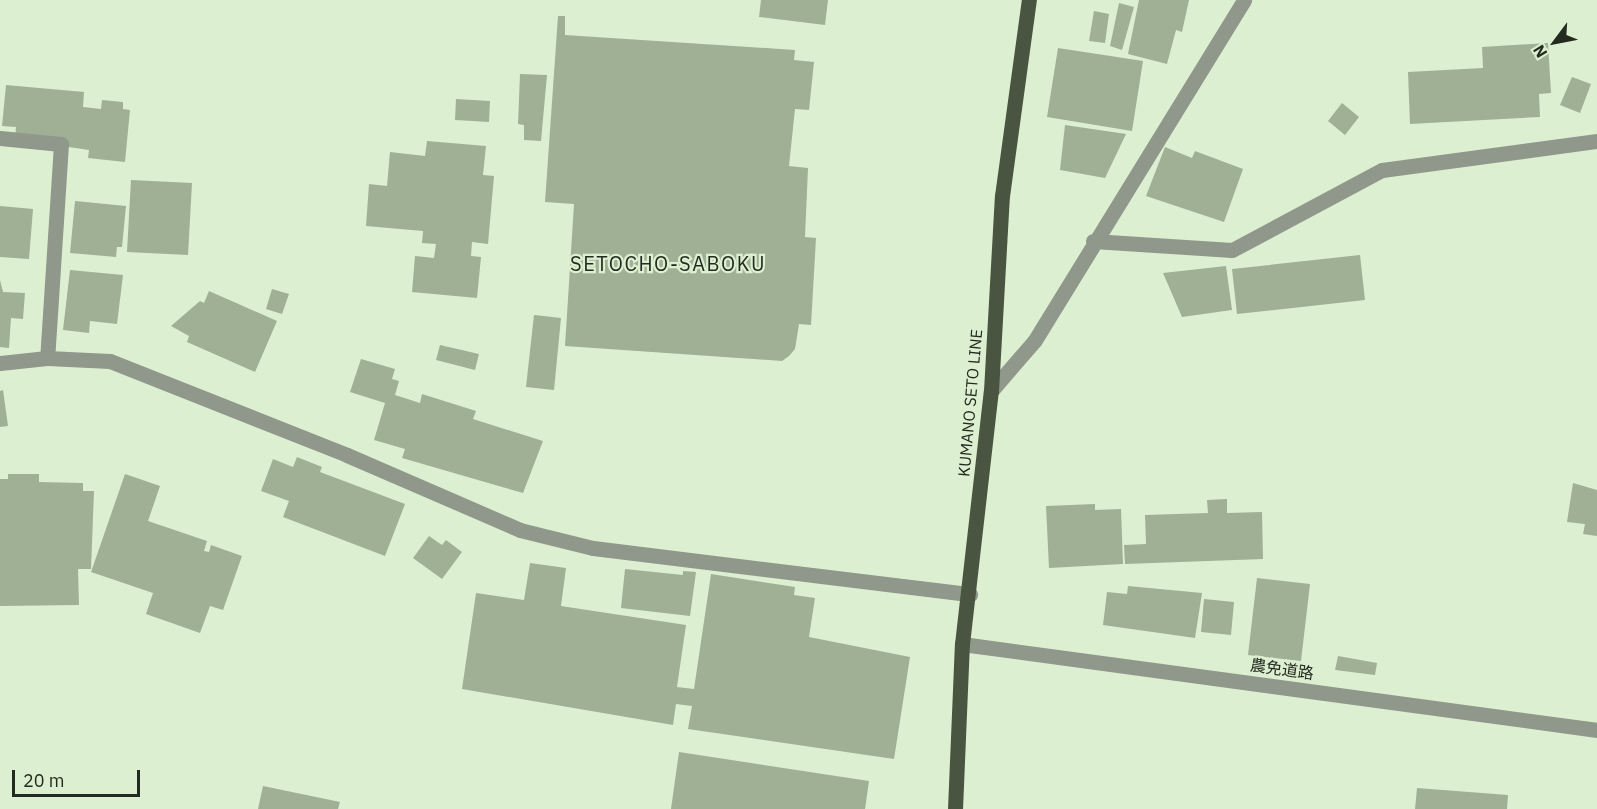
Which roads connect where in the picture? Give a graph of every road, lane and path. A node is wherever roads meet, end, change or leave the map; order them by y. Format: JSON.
{"nodes":[{"id":1,"x":1029,"y":0,"type":"edge"},
{"id":2,"x":1244,"y":0,"type":"edge"},
{"id":3,"x":0,"y":138,"type":"edge"},
{"id":4,"x":1597,"y":141,"type":"edge"},
{"id":5,"x":1093,"y":241,"type":"junction"},
{"id":6,"x":47,"y":358,"type":"junction"},
{"id":7,"x":0,"y":363,"type":"edge"},
{"id":8,"x":991,"y":391,"type":"junction"},
{"id":9,"x":970,"y":594,"type":"junction"},
{"id":10,"x":962,"y":644,"type":"junction"},
{"id":11,"x":1597,"y":730,"type":"edge"},
{"id":12,"x":955,"y":809,"type":"edge"}],
"edges":[{"from":1,"to":8,"type":"main road","name":"KUMANO SETO LINE"},
{"from":2,"to":5,"type":"street"},
{"from":3,"to":6,"type":"street"},
{"from":4,"to":5,"type":"street"},
{"from":5,"to":8,"type":"street"},
{"from":6,"to":7,"type":"street"},
{"from":6,"to":9,"type":"street"},
{"from":8,"to":9,"type":"main road","name":"KUMANO SETO LINE"},
{"from":9,"to":10,"type":"main road","name":"KUMANO SETO LINE"},
{"from":10,"to":11,"type":"street","name":"農免道路"},
{"from":10,"to":12,"type":"main road","name":"KUMANO SETO LINE"}]}
